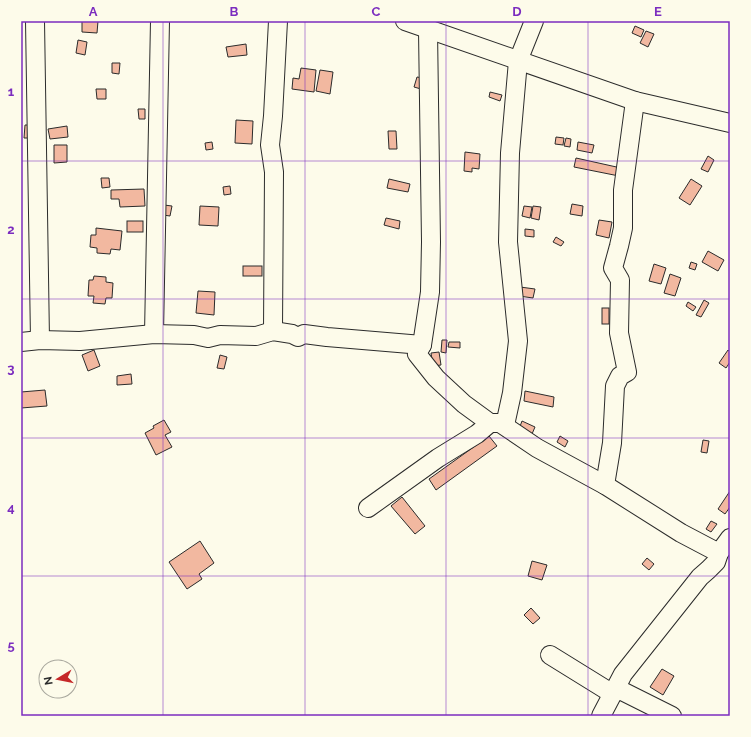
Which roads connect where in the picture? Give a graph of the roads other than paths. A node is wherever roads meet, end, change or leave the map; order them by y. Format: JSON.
{"nodes":[{"id":1,"x":36,"y":21,"type":"edge"},
{"id":2,"x":160,"y":21,"type":"edge"},
{"id":3,"x":278,"y":21,"type":"edge"},
{"id":4,"x":405,"y":21,"type":"edge"},
{"id":5,"x":534,"y":21,"type":"edge"},
{"id":6,"x":428,"y":30,"type":"junction"},
{"id":7,"x":518,"y":61,"type":"junction"},
{"id":8,"x":635,"y":101,"type":"junction"},
{"id":9,"x":730,"y":123,"type":"edge"},
{"id":10,"x":273,"y":332,"type":"junction"},
{"id":11,"x":154,"y":334,"type":"junction"},
{"id":12,"x":40,"y":340,"type":"junction"},
{"id":13,"x":21,"y":342,"type":"edge"},
{"id":14,"x":422,"y":344,"type":"junction"},
{"id":15,"x":498,"y":424,"type":"junction"},
{"id":16,"x":605,"y":485,"type":"junction"},
{"id":17,"x":368,"y":508,"type":"dead end"},
{"id":18,"x":730,"y":538,"type":"edge"},
{"id":19,"x":718,"y":553,"type":"junction"},
{"id":20,"x":550,"y":655,"type":"dead end"},
{"id":21,"x":614,"y":691,"type":"junction"},
{"id":22,"x":601,"y":716,"type":"edge"},
{"id":23,"x":672,"y":716,"type":"edge"}],
"edges":[{"from":1,"to":12,"type":"street"},
{"from":2,"to":11,"type":"street"},
{"from":3,"to":10,"type":"street"},
{"from":4,"to":6,"type":"street"},
{"from":5,"to":7,"type":"street"},
{"from":6,"to":7,"type":"street"},
{"from":6,"to":14,"type":"street"},
{"from":7,"to":8,"type":"street"},
{"from":7,"to":15,"type":"street"},
{"from":8,"to":9,"type":"street"},
{"from":8,"to":16,"type":"street"},
{"from":10,"to":11,"type":"street"},
{"from":10,"to":14,"type":"street"},
{"from":11,"to":12,"type":"street"},
{"from":12,"to":13,"type":"street"},
{"from":14,"to":15,"type":"street"},
{"from":15,"to":16,"type":"street"},
{"from":15,"to":17,"type":"street"},
{"from":16,"to":19,"type":"street"},
{"from":18,"to":19,"type":"street"},
{"from":19,"to":21,"type":"street"},
{"from":20,"to":21,"type":"street"},
{"from":21,"to":22,"type":"street"},
{"from":21,"to":23,"type":"street"}]}
